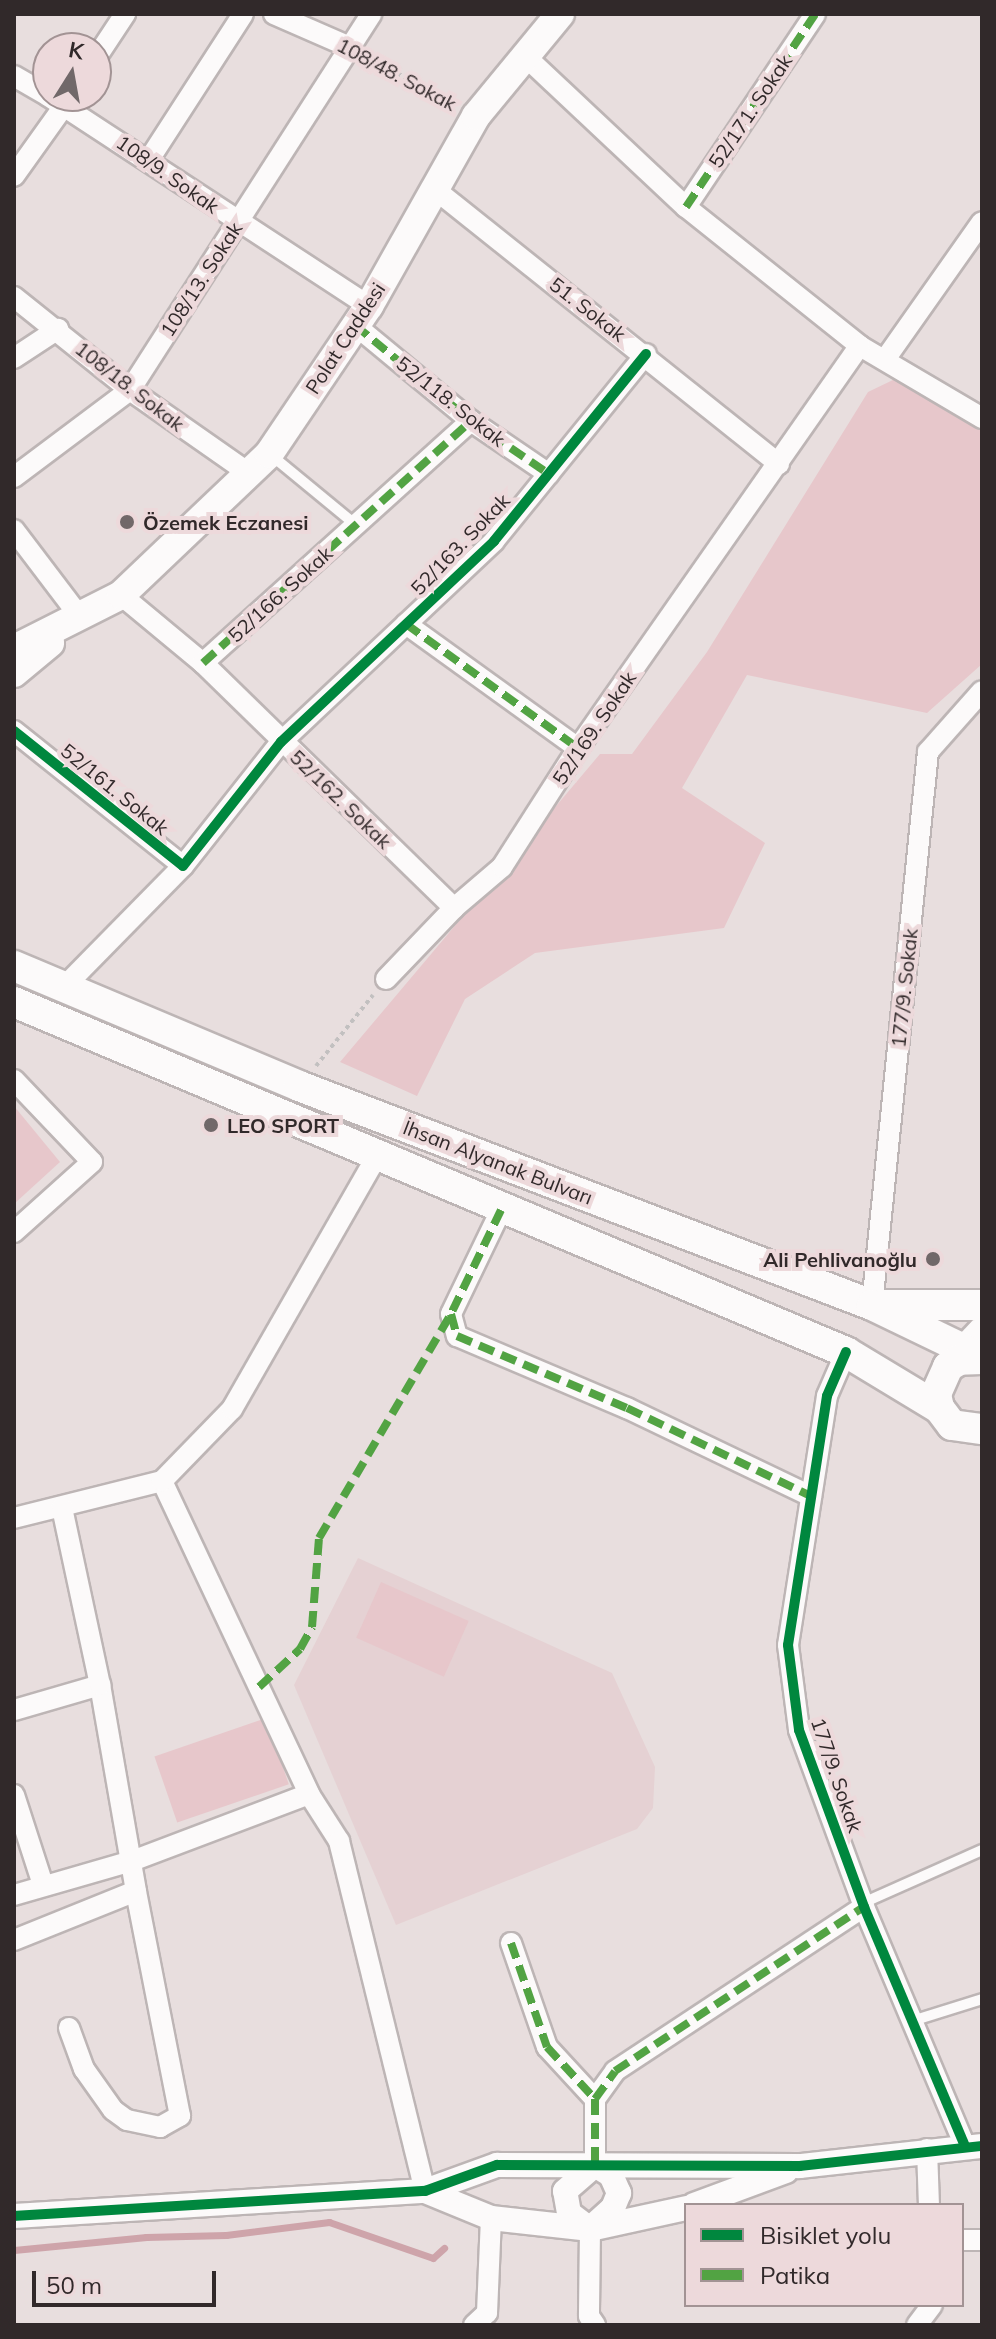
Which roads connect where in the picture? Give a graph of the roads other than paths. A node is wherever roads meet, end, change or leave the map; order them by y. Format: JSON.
{"nodes":[{"id":1,"x":125,"y":14,"type":"edge"},
{"id":2,"x":243,"y":14,"type":"edge"},
{"id":3,"x":274,"y":14,"type":"edge"},
{"id":4,"x":371,"y":14,"type":"edge"},
{"id":5,"x":560,"y":14,"type":"edge"},
{"id":6,"x":815,"y":14,"type":"edge"},
{"id":7,"x":112,"y":34,"type":"edge"},
{"id":8,"x":352,"y":48,"type":"junction"},
{"id":9,"x":525,"y":56,"type":"junction"},
{"id":10,"x":14,"y":76,"type":"edge"},
{"id":11,"x":32,"y":85,"type":"edge"},
{"id":12,"x":50,"y":112,"type":"edge"},
{"id":13,"x":79,"y":112,"type":"edge"},
{"id":14,"x":150,"y":158,"type":"junction"},
{"id":15,"x":14,"y":176,"type":"edge"},
{"id":16,"x":432,"y":187,"type":"junction"},
{"id":17,"x":686,"y":207,"type":"junction"},
{"id":18,"x":982,"y":222,"type":"edge"},
{"id":19,"x":236,"y":223,"type":"junction"},
{"id":20,"x":14,"y":297,"type":"edge"},
{"id":21,"x":362,"y":316,"type":"junction"},
{"id":22,"x":58,"y":329,"type":"junction"},
{"id":23,"x":860,"y":346,"type":"junction"},
{"id":24,"x":646,"y":354,"type":"junction"},
{"id":25,"x":14,"y":358,"type":"edge"},
{"id":26,"x":886,"y":358,"type":"junction"},
{"id":27,"x":130,"y":390,"type":"junction"},
{"id":28,"x":982,"y":418,"type":"edge"},
{"id":29,"x":471,"y":421,"type":"junction"},
{"id":30,"x":269,"y":454,"type":"junction"},
{"id":31,"x":779,"y":464,"type":"junction"},
{"id":32,"x":247,"y":472,"type":"junction"},
{"id":33,"x":549,"y":474,"type":"junction"},
{"id":34,"x":14,"y":477,"type":"edge"},
{"id":35,"x":357,"y":526,"type":"junction"},
{"id":36,"x":14,"y":530,"type":"edge"},
{"id":37,"x":121,"y":595,"type":"junction"},
{"id":38,"x":80,"y":617,"type":"junction"},
{"id":39,"x":406,"y":624,"type":"junction"},
{"id":40,"x":14,"y":649,"type":"edge"},
{"id":41,"x":203,"y":663,"type":"junction"},
{"id":42,"x":14,"y":673,"type":"edge"},
{"id":43,"x":982,"y":691,"type":"edge"},
{"id":44,"x":14,"y":731,"type":"edge"},
{"id":45,"x":281,"y":742,"type":"junction"},
{"id":46,"x":578,"y":748,"type":"junction"},
{"id":47,"x":183,"y":866,"type":"junction"},
{"id":48,"x":454,"y":908,"type":"junction"},
{"id":49,"x":14,"y":966,"type":"edge"},
{"id":50,"x":386,"y":979,"type":"road end"},
{"id":51,"x":66,"y":985,"type":"junction"},
{"id":52,"x":14,"y":1002,"type":"edge"},
{"id":53,"x":14,"y":1080,"type":"edge"},
{"id":54,"x":377,"y":1156,"type":"junction"},
{"id":55,"x":501,"y":1210,"type":"junction"},
{"id":56,"x":14,"y":1232,"type":"edge"},
{"id":57,"x":872,"y":1305,"type":"junction"},
{"id":58,"x":982,"y":1305,"type":"edge"},
{"id":59,"x":846,"y":1352,"type":"junction"},
{"id":60,"x":971,"y":1353,"type":"edge"},
{"id":61,"x":939,"y":1408,"type":"junction"},
{"id":62,"x":975,"y":1435,"type":"edge"},
{"id":63,"x":162,"y":1481,"type":"junction"},
{"id":64,"x":811,"y":1496,"type":"junction"},
{"id":65,"x":62,"y":1507,"type":"junction"},
{"id":66,"x":14,"y":1518,"type":"edge"},
{"id":67,"x":100,"y":1685,"type":"junction"},
{"id":68,"x":14,"y":1710,"type":"edge"},
{"id":69,"x":309,"y":1794,"type":"junction"},
{"id":70,"x":14,"y":1795,"type":"edge"},
{"id":71,"x":982,"y":1850,"type":"edge"},
{"id":72,"x":132,"y":1861,"type":"junction"},
{"id":73,"x":43,"y":1885,"type":"junction"},
{"id":74,"x":136,"y":1891,"type":"junction"},
{"id":75,"x":14,"y":1895,"type":"edge"},
{"id":76,"x":863,"y":1905,"type":"junction"},
{"id":77,"x":14,"y":1940,"type":"edge"},
{"id":78,"x":511,"y":1943,"type":"dead end"},
{"id":79,"x":982,"y":1999,"type":"edge"},
{"id":80,"x":912,"y":2021,"type":"junction"},
{"id":81,"x":69,"y":2028,"type":"dead end"},
{"id":82,"x":595,"y":2099,"type":"junction"},
{"id":83,"x":974,"y":2146,"type":"edge"},
{"id":84,"x":927,"y":2149,"type":"junction"},
{"id":85,"x":595,"y":2165,"type":"junction"},
{"id":86,"x":800,"y":2166,"type":"junction"},
{"id":87,"x":425,"y":2191,"type":"junction"},
{"id":88,"x":699,"y":2203,"type":"edge"},
{"id":89,"x":929,"y":2203,"type":"edge"},
{"id":90,"x":684,"y":2208,"type":"edge"},
{"id":91,"x":14,"y":2216,"type":"edge"},
{"id":92,"x":491,"y":2218,"type":"junction"},
{"id":93,"x":590,"y":2229,"type":"junction"},
{"id":94,"x":930,"y":2307,"type":"edge"},
{"id":95,"x":474,"y":2325,"type":"edge"},
{"id":96,"x":595,"y":2325,"type":"edge"},
{"id":97,"x":917,"y":2325,"type":"edge"}],
"edges":[{"from":1,"to":7,"type":"street"},
{"from":2,"to":14,"type":"street"},
{"from":3,"to":8,"type":"street","name":"108/48. Sokak"},
{"from":4,"to":8,"type":"street","name":"108/13. Sokak"},
{"from":5,"to":9,"type":"main road","name":"Polat Caddesi"},
{"from":6,"to":17,"type":"street","name":"52/171. Sokak"},
{"from":8,"to":19,"type":"street","name":"108/13. Sokak"},
{"from":9,"to":16,"type":"main road","name":"Polat Caddesi"},
{"from":9,"to":17,"type":"street"},
{"from":10,"to":11,"type":"street","name":"108/9. Sokak"},
{"from":12,"to":15,"type":"street"},
{"from":13,"to":14,"type":"street","name":"108/9. Sokak"},
{"from":14,"to":19,"type":"street","name":"108/9. Sokak"},
{"from":16,"to":21,"type":"main road","name":"Polat Caddesi"},
{"from":16,"to":24,"type":"street","name":"51. Sokak"},
{"from":17,"to":23,"type":"street"},
{"from":18,"to":26,"type":"street"},
{"from":19,"to":21,"type":"street","name":"108/9. Sokak"},
{"from":19,"to":27,"type":"street","name":"108/13. Sokak"},
{"from":20,"to":22,"type":"street","name":"108/18. Sokak"},
{"from":21,"to":29,"type":"street","name":"52/118. Sokak"},
{"from":21,"to":30,"type":"main road","name":"Polat Caddesi"},
{"from":22,"to":25,"type":"street"},
{"from":22,"to":27,"type":"street","name":"108/18. Sokak"},
{"from":23,"to":26,"type":"street"},
{"from":23,"to":31,"type":"street","name":"52/169. Sokak"},
{"from":24,"to":31,"type":"street","name":"51. Sokak"},
{"from":24,"to":33,"type":"street","name":"52/163. Sokak"},
{"from":26,"to":28,"type":"street"},
{"from":27,"to":32,"type":"street","name":"108/18. Sokak"},
{"from":27,"to":34,"type":"street","name":"108/13. Sokak"},
{"from":29,"to":33,"type":"street","name":"52/118. Sokak"},
{"from":29,"to":35,"type":"street","name":"52/166. Sokak"},
{"from":30,"to":32,"type":"main road","name":"Polat Caddesi"},
{"from":30,"to":35,"type":"lane"},
{"from":31,"to":46,"type":"street","name":"52/169. Sokak"},
{"from":32,"to":37,"type":"main road","name":"Polat Caddesi"},
{"from":33,"to":39,"type":"street","name":"52/163. Sokak"},
{"from":35,"to":41,"type":"street","name":"52/166. Sokak"},
{"from":36,"to":38,"type":"street"},
{"from":37,"to":38,"type":"main road","name":"Polat Caddesi"},
{"from":37,"to":41,"type":"street","name":"52/162. Sokak"},
{"from":38,"to":40,"type":"main road","name":"Polat Caddesi"},
{"from":38,"to":42,"type":"main road","name":"Polat Caddesi"},
{"from":39,"to":45,"type":"street","name":"52/163. Sokak"},
{"from":39,"to":46,"type":"street"},
{"from":41,"to":45,"type":"street","name":"52/162. Sokak"},
{"from":43,"to":57,"type":"street","name":"177/9. Sokak"},
{"from":44,"to":47,"type":"street","name":"52/161. Sokak"},
{"from":45,"to":47,"type":"street"},
{"from":45,"to":48,"type":"street","name":"52/162. Sokak"},
{"from":46,"to":48,"type":"street","name":"52/169. Sokak"},
{"from":47,"to":51,"type":"street"},
{"from":48,"to":50,"type":"street","name":"52/169. Sokak"},
{"from":49,"to":51,"type":"main road","name":"İhsan Alyanak Bulvarı"},
{"from":51,"to":57,"type":"main road","name":"İhsan Alyanak Bulvarı"},
{"from":52,"to":54,"type":"main road","name":"İhsan Alyanak Bulvarı"},
{"from":53,"to":56,"type":"street"},
{"from":54,"to":55,"type":"main road","name":"İhsan Alyanak Bulvarı"},
{"from":54,"to":63,"type":"street"},
{"from":55,"to":59,"type":"main road","name":"İhsan Alyanak Bulvarı"},
{"from":55,"to":64,"type":"street"},
{"from":57,"to":58,"type":"main road"},
{"from":57,"to":60,"type":"main road","name":"İhsan Alyanak Bulvarı"},
{"from":59,"to":61,"type":"main road","name":"İhsan Alyanak Bulvarı"},
{"from":59,"to":64,"type":"street","name":"177/9. Sokak"},
{"from":60,"to":61,"type":"main road"},
{"from":61,"to":62,"type":"main road","name":"İhsan Alyanak Bulvarı"},
{"from":63,"to":65,"type":"street"},
{"from":63,"to":69,"type":"street"},
{"from":64,"to":76,"type":"street","name":"177/9. Sokak"},
{"from":65,"to":66,"type":"street"},
{"from":65,"to":67,"type":"street"},
{"from":67,"to":68,"type":"street"},
{"from":67,"to":72,"type":"street"},
{"from":69,"to":72,"type":"street"},
{"from":69,"to":87,"type":"street"},
{"from":70,"to":73,"type":"street"},
{"from":71,"to":76,"type":"lane"},
{"from":72,"to":73,"type":"street"},
{"from":72,"to":74,"type":"street"},
{"from":73,"to":75,"type":"street"},
{"from":74,"to":77,"type":"street"},
{"from":74,"to":81,"type":"street"},
{"from":76,"to":80,"type":"street","name":"177/9. Sokak"},
{"from":76,"to":82,"type":"street"},
{"from":78,"to":82,"type":"street"},
{"from":79,"to":80,"type":"lane"},
{"from":80,"to":83,"type":"street","name":"177/9. Sokak"},
{"from":82,"to":85,"type":"street"},
{"from":83,"to":84,"type":"street"},
{"from":84,"to":86,"type":"street"},
{"from":84,"to":89,"type":"street"},
{"from":85,"to":86,"type":"street"},
{"from":85,"to":87,"type":"street"},
{"from":85,"to":93,"type":"street"},
{"from":85,"to":93,"type":"street"},
{"from":86,"to":88,"type":"street"},
{"from":87,"to":91,"type":"street"},
{"from":87,"to":92,"type":"street"},
{"from":90,"to":93,"type":"street"},
{"from":92,"to":93,"type":"street"},
{"from":92,"to":95,"type":"street"},
{"from":93,"to":96,"type":"street"},
{"from":94,"to":97,"type":"street"}]}
